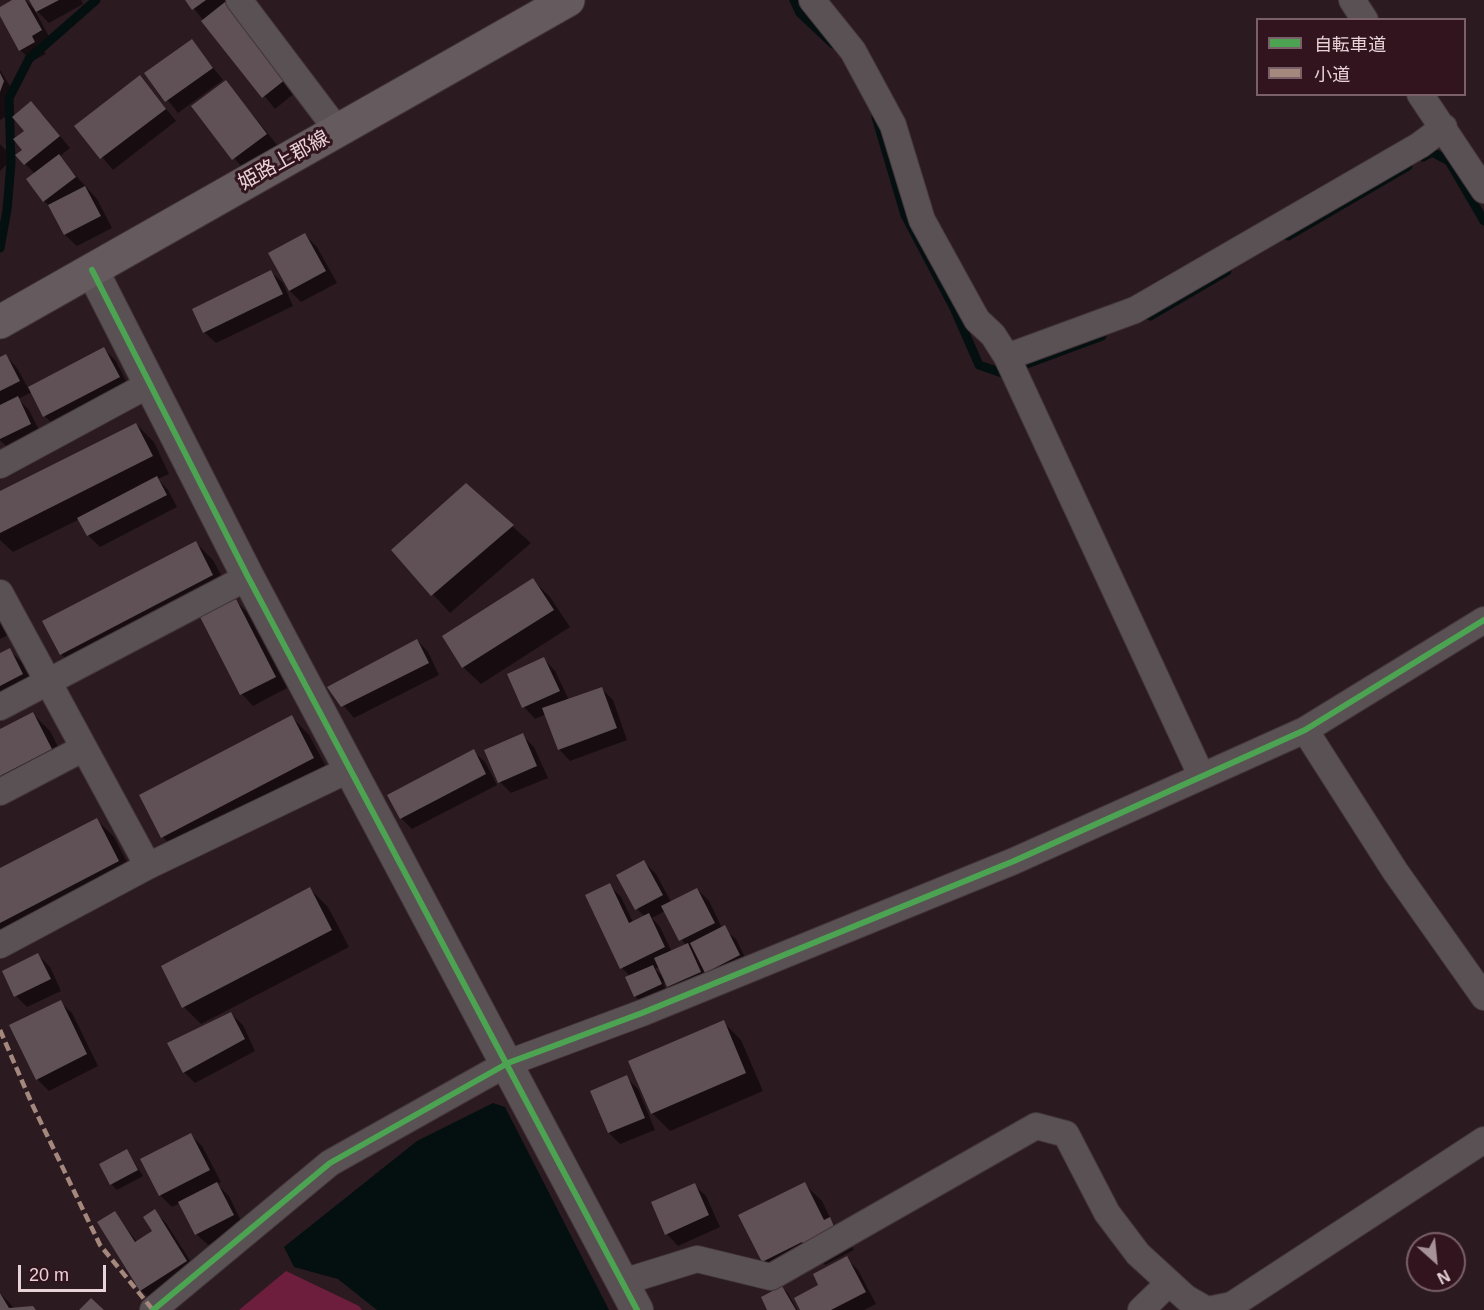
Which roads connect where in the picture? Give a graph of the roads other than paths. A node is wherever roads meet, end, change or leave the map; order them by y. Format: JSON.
{"nodes":[{"id":1,"x":239,"y":0,"type":"edge"},
{"id":2,"x":568,"y":0,"type":"edge"},
{"id":3,"x":812,"y":0,"type":"edge"},
{"id":4,"x":1352,"y":0,"type":"edge"},
{"id":5,"x":1364,"y":18,"type":"edge"},
{"id":6,"x":1421,"y":96,"type":"edge"},
{"id":7,"x":1444,"y":127,"type":"junction"},
{"id":8,"x":338,"y":131,"type":"junction"},
{"id":9,"x":1484,"y":189,"type":"edge"},
{"id":10,"x":92,"y":270,"type":"junction"},
{"id":11,"x":0,"y":322,"type":"edge"},
{"id":12,"x":1007,"y":357,"type":"junction"},
{"id":13,"x":150,"y":384,"type":"junction"},
{"id":14,"x":0,"y":465,"type":"edge"},
{"id":15,"x":248,"y":577,"type":"junction"},
{"id":16,"x":0,"y":592,"type":"edge"},
{"id":17,"x":1484,"y":620,"type":"edge"},
{"id":18,"x":48,"y":681,"type":"junction"},
{"id":19,"x":0,"y":706,"type":"edge"},
{"id":20,"x":1305,"y":730,"type":"junction"},
{"id":21,"x":84,"y":748,"type":"junction"},
{"id":22,"x":350,"y":769,"type":"junction"},
{"id":23,"x":1201,"y":775,"type":"junction"},
{"id":24,"x":0,"y":792,"type":"edge"},
{"id":25,"x":148,"y":866,"type":"junction"},
{"id":26,"x":0,"y":945,"type":"edge"},
{"id":27,"x":1484,"y":997,"type":"edge"},
{"id":28,"x":508,"y":1064,"type":"junction"},
{"id":29,"x":1484,"y":1140,"type":"edge"},
{"id":30,"x":623,"y":1282,"type":"junction"},
{"id":31,"x":1169,"y":1283,"type":"junction"},
{"id":32,"x":153,"y":1310,"type":"edge"},
{"id":33,"x":637,"y":1310,"type":"edge"},
{"id":34,"x":1141,"y":1310,"type":"edge"},
{"id":35,"x":1208,"y":1310,"type":"edge"}],
"edges":[{"from":1,"to":8,"type":"street"},
{"from":2,"to":8,"type":"main road","name":"姫路上郡線"},
{"from":3,"to":12,"type":"street"},
{"from":4,"to":5,"type":"street"},
{"from":6,"to":7,"type":"street"},
{"from":7,"to":9,"type":"street"},
{"from":7,"to":12,"type":"street"},
{"from":8,"to":10,"type":"main road","name":"姫路上郡線"},
{"from":10,"to":11,"type":"main road","name":"姫路上郡線"},
{"from":10,"to":13,"type":"street"},
{"from":12,"to":23,"type":"street"},
{"from":13,"to":14,"type":"street"},
{"from":13,"to":15,"type":"street"},
{"from":15,"to":18,"type":"street"},
{"from":15,"to":22,"type":"street"},
{"from":16,"to":18,"type":"street"},
{"from":17,"to":20,"type":"street"},
{"from":18,"to":19,"type":"street"},
{"from":18,"to":21,"type":"street"},
{"from":20,"to":23,"type":"street"},
{"from":20,"to":27,"type":"street"},
{"from":21,"to":24,"type":"street"},
{"from":21,"to":25,"type":"street"},
{"from":22,"to":25,"type":"street"},
{"from":22,"to":28,"type":"street"},
{"from":23,"to":28,"type":"street"},
{"from":25,"to":26,"type":"street"},
{"from":28,"to":30,"type":"street"},
{"from":28,"to":32,"type":"street"},
{"from":29,"to":35,"type":"street"},
{"from":30,"to":31,"type":"street"},
{"from":30,"to":33,"type":"street"},
{"from":31,"to":34,"type":"street"},
{"from":31,"to":35,"type":"street"}]}
